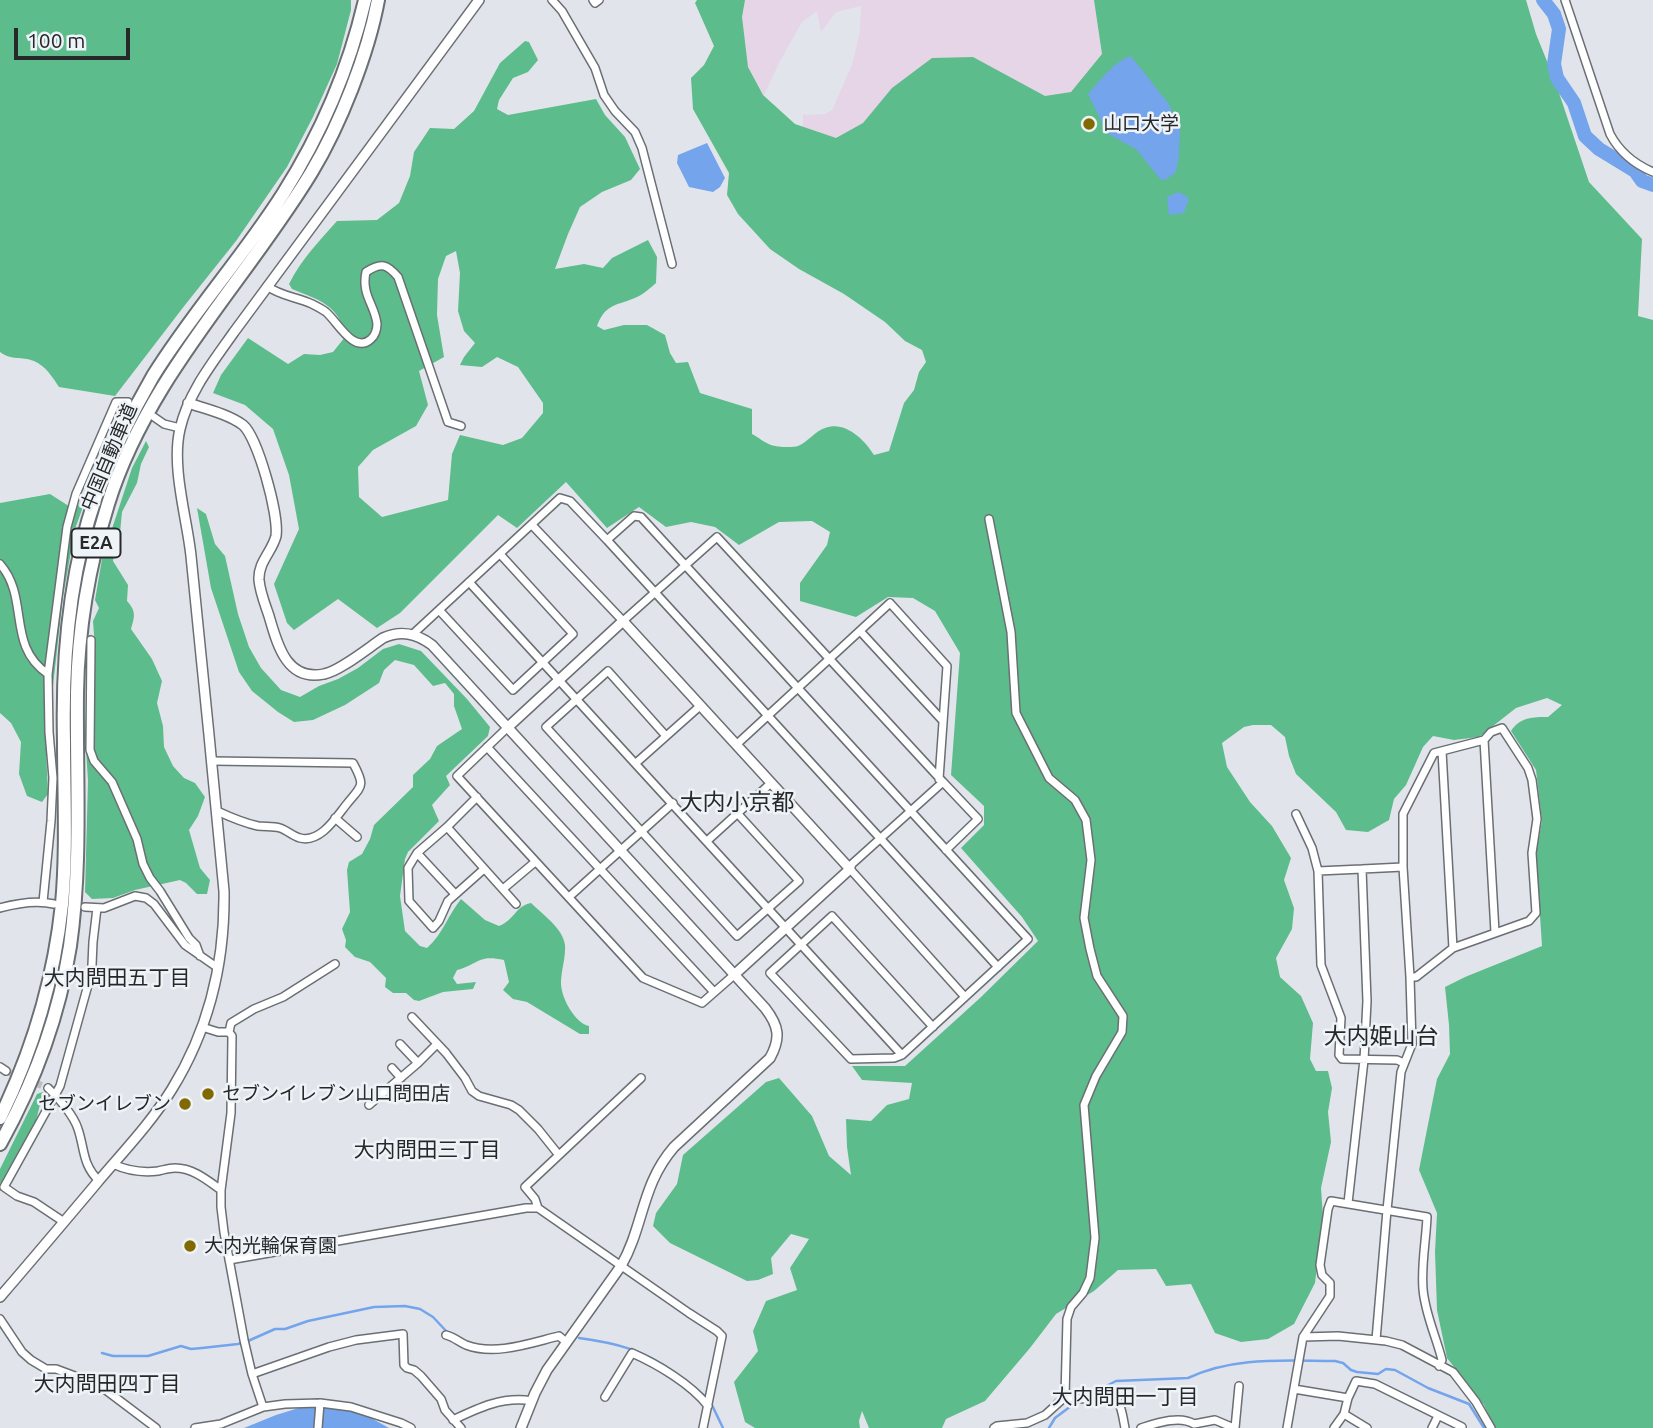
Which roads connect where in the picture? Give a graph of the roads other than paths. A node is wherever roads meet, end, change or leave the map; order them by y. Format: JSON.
{"nodes":[{"id":1,"x":365,"y":0,"type":"edge"},
{"id":2,"x":378,"y":0,"type":"edge"},
{"id":3,"x":479,"y":0,"type":"edge"},
{"id":4,"x":552,"y":0,"type":"edge"},
{"id":5,"x":593,"y":0,"type":"edge"},
{"id":6,"x":599,"y":0,"type":"edge"},
{"id":7,"x":1565,"y":0,"type":"edge"},
{"id":8,"x":1653,"y":172,"type":"edge"},
{"id":9,"x":673,"y":264,"type":"dead end"},
{"id":10,"x":267,"y":286,"type":"junction"},
{"id":11,"x":128,"y":402,"type":"dead end"},
{"id":12,"x":188,"y":403,"type":"junction"},
{"id":13,"x":154,"y":417,"type":"dead end"},
{"id":14,"x":461,"y":426,"type":"dead end"},
{"id":15,"x":180,"y":428,"type":"junction"},
{"id":16,"x":989,"y":519,"type":"dead end"},
{"id":17,"x":532,"y":525,"type":"junction"},
{"id":18,"x":607,"y":540,"type":"junction"},
{"id":19,"x":500,"y":554,"type":"junction"},
{"id":20,"x":0,"y":564,"type":"edge"},
{"id":21,"x":685,"y":565,"type":"junction"},
{"id":22,"x":469,"y":582,"type":"junction"},
{"id":23,"x":655,"y":593,"type":"junction"},
{"id":24,"x":439,"y":610,"type":"junction"},
{"id":25,"x":623,"y":621,"type":"junction"},
{"id":26,"x":860,"y":631,"type":"junction"},
{"id":27,"x":413,"y":634,"type":"junction"},
{"id":28,"x":91,"y":640,"type":"dead end"},
{"id":29,"x":828,"y":659,"type":"junction"},
{"id":30,"x":543,"y":662,"type":"junction"},
{"id":31,"x":48,"y":674,"type":"junction"},
{"id":32,"x":559,"y":680,"type":"junction"},
{"id":33,"x":798,"y":688,"type":"junction"},
{"id":34,"x":577,"y":699,"type":"junction"},
{"id":35,"x":700,"y":706,"type":"junction"},
{"id":36,"x":767,"y":716,"type":"junction"},
{"id":37,"x":943,"y":721,"type":"junction"},
{"id":38,"x":508,"y":728,"type":"junction"},
{"id":39,"x":666,"y":736,"type":"junction"},
{"id":40,"x":1484,"y":740,"type":"junction"},
{"id":41,"x":736,"y":745,"type":"junction"},
{"id":42,"x":487,"y":747,"type":"junction"},
{"id":43,"x":1442,"y":751,"type":"junction"},
{"id":44,"x":212,"y":761,"type":"junction"},
{"id":45,"x":636,"y":763,"type":"junction"},
{"id":46,"x":941,"y":780,"type":"junction"},
{"id":47,"x":771,"y":783,"type":"junction"},
{"id":48,"x":477,"y":797,"type":"junction"},
{"id":49,"x":673,"y":803,"type":"junction"},
{"id":50,"x":217,"y":811,"type":"junction"},
{"id":51,"x":911,"y":811,"type":"junction"},
{"id":52,"x":738,"y":814,"type":"junction"},
{"id":53,"x":1296,"y":814,"type":"dead end"},
{"id":54,"x":335,"y":818,"type":"junction"},
{"id":55,"x":447,"y":827,"type":"junction"},
{"id":56,"x":641,"y":831,"type":"junction"},
{"id":57,"x":357,"y":836,"type":"dead end"},
{"id":58,"x":879,"y":839,"type":"junction"},
{"id":59,"x":707,"y":842,"type":"junction"},
{"id":60,"x":946,"y":850,"type":"junction"},
{"id":61,"x":621,"y":851,"type":"junction"},
{"id":62,"x":417,"y":853,"type":"junction"},
{"id":63,"x":535,"y":862,"type":"junction"},
{"id":64,"x":1403,"y":867,"type":"junction"},
{"id":65,"x":484,"y":869,"type":"junction"},
{"id":66,"x":600,"y":869,"type":"junction"},
{"id":67,"x":850,"y":869,"type":"junction"},
{"id":68,"x":1362,"y":869,"type":"junction"},
{"id":69,"x":1318,"y":871,"type":"junction"},
{"id":70,"x":503,"y":889,"type":"junction"},
{"id":71,"x":455,"y":894,"type":"junction"},
{"id":72,"x":569,"y":897,"type":"junction"},
{"id":73,"x":43,"y":902,"type":"junction"},
{"id":74,"x":54,"y":904,"type":"dead end"},
{"id":75,"x":516,"y":904,"type":"dead end"},
{"id":76,"x":85,"y":907,"type":"dead end"},
{"id":77,"x":0,"y":908,"type":"edge"},
{"id":78,"x":97,"y":908,"type":"junction"},
{"id":79,"x":768,"y":908,"type":"junction"},
{"id":80,"x":786,"y":928,"type":"junction"},
{"id":81,"x":1495,"y":932,"type":"junction"},
{"id":82,"x":801,"y":945,"type":"junction"},
{"id":83,"x":1453,"y":948,"type":"junction"},
{"id":84,"x":200,"y":956,"type":"junction"},
{"id":85,"x":335,"y":964,"type":"dead end"},
{"id":86,"x":998,"y":967,"type":"junction"},
{"id":87,"x":218,"y":968,"type":"junction"},
{"id":88,"x":734,"y":975,"type":"junction"},
{"id":89,"x":1410,"y":978,"type":"junction"},
{"id":90,"x":713,"y":992,"type":"junction"},
{"id":91,"x":965,"y":997,"type":"junction"},
{"id":92,"x":412,"y":1017,"type":"dead end"},
{"id":93,"x":202,"y":1027,"type":"junction"},
{"id":94,"x":933,"y":1027,"type":"junction"},
{"id":95,"x":229,"y":1032,"type":"junction"},
{"id":96,"x":400,"y":1044,"type":"dead end"},
{"id":97,"x":437,"y":1044,"type":"junction"},
{"id":98,"x":902,"y":1055,"type":"junction"},
{"id":99,"x":1364,"y":1060,"type":"junction"},
{"id":100,"x":418,"y":1063,"type":"junction"},
{"id":101,"x":1404,"y":1063,"type":"junction"},
{"id":102,"x":392,"y":1068,"type":"dead end"},
{"id":103,"x":401,"y":1078,"type":"junction"},
{"id":104,"x":641,"y":1078,"type":"dead end"},
{"id":105,"x":48,"y":1088,"type":"tunnel mouth"},
{"id":106,"x":56,"y":1095,"type":"junction"},
{"id":107,"x":369,"y":1105,"type":"dead end"},
{"id":108,"x":0,"y":1118,"type":"edge"},
{"id":109,"x":0,"y":1144,"type":"edge"},
{"id":110,"x":558,"y":1154,"type":"junction"},
{"id":111,"x":113,"y":1164,"type":"junction"},
{"id":112,"x":99,"y":1181,"type":"junction"},
{"id":113,"x":221,"y":1190,"type":"junction"},
{"id":114,"x":1348,"y":1203,"type":"junction"},
{"id":115,"x":538,"y":1208,"type":"junction"},
{"id":116,"x":1387,"y":1210,"type":"junction"},
{"id":117,"x":64,"y":1222,"type":"junction"},
{"id":118,"x":229,"y":1260,"type":"junction"},
{"id":119,"x":621,"y":1266,"type":"junction"},
{"id":120,"x":0,"y":1297,"type":"edge"},
{"id":121,"x":0,"y":1319,"type":"edge"},
{"id":122,"x":446,"y":1335,"type":"dead end"},
{"id":123,"x":1303,"y":1337,"type":"junction"},
{"id":124,"x":1376,"y":1340,"type":"junction"},
{"id":125,"x":566,"y":1342,"type":"junction"},
{"id":126,"x":1439,"y":1366,"type":"junction"},
{"id":127,"x":252,"y":1374,"type":"junction"},
{"id":128,"x":1239,"y":1386,"type":"dead end"},
{"id":129,"x":1294,"y":1389,"type":"junction"},
{"id":130,"x":605,"y":1397,"type":"dead end"},
{"id":131,"x":1065,"y":1397,"type":"junction"},
{"id":132,"x":1349,"y":1398,"type":"junction"},
{"id":133,"x":532,"y":1401,"type":"junction"},
{"id":134,"x":709,"y":1402,"type":"junction"},
{"id":135,"x":320,"y":1404,"type":"junction"},
{"id":136,"x":263,"y":1407,"type":"junction"},
{"id":137,"x":1344,"y":1414,"type":"junction"},
{"id":138,"x":1438,"y":1416,"type":"junction"},
{"id":139,"x":453,"y":1420,"type":"junction"},
{"id":140,"x":1462,"y":1427,"type":"edge"},
{"id":141,"x":156,"y":1428,"type":"edge"},
{"id":142,"x":195,"y":1428,"type":"edge"},
{"id":143,"x":318,"y":1428,"type":"edge"},
{"id":144,"x":411,"y":1428,"type":"edge"},
{"id":145,"x":461,"y":1428,"type":"edge"},
{"id":146,"x":521,"y":1428,"type":"edge"},
{"id":147,"x":703,"y":1428,"type":"edge"},
{"id":148,"x":995,"y":1428,"type":"edge"},
{"id":149,"x":1125,"y":1428,"type":"edge"},
{"id":150,"x":1141,"y":1428,"type":"edge"},
{"id":151,"x":1234,"y":1428,"type":"edge"},
{"id":152,"x":1287,"y":1428,"type":"edge"},
{"id":153,"x":1334,"y":1428,"type":"edge"},
{"id":154,"x":1367,"y":1428,"type":"edge"},
{"id":155,"x":1432,"y":1428,"type":"edge"},
{"id":156,"x":1491,"y":1428,"type":"edge"}],
"edges":[{"from":1,"to":108,"type":"highway","name":"中国自動車道","number":"E2A"},
{"from":2,"to":109,"type":"highway","name":"中国自動車道","number":"E2A"},
{"from":3,"to":10,"type":"street"},
{"from":4,"to":9,"type":"street"},
{"from":5,"to":6,"type":"street"},
{"from":7,"to":8,"type":"street"},
{"from":10,"to":12,"type":"street"},
{"from":10,"to":14,"type":"street"},
{"from":11,"to":31,"type":"street"},
{"from":12,"to":15,"type":"street"},
{"from":12,"to":27,"type":"street"},
{"from":13,"to":15,"type":"street"},
{"from":15,"to":44,"type":"street"},
{"from":16,"to":131,"type":"street"},
{"from":17,"to":18,"type":"street"},
{"from":17,"to":19,"type":"street"},
{"from":17,"to":25,"type":"street"},
{"from":18,"to":21,"type":"street"},
{"from":18,"to":23,"type":"street"},
{"from":19,"to":22,"type":"street"},
{"from":19,"to":30,"type":"street"},
{"from":20,"to":31,"type":"street"},
{"from":21,"to":23,"type":"street"},
{"from":21,"to":29,"type":"street"},
{"from":21,"to":33,"type":"street"},
{"from":22,"to":24,"type":"street"},
{"from":22,"to":30,"type":"street"},
{"from":23,"to":25,"type":"street"},
{"from":23,"to":36,"type":"street"},
{"from":24,"to":27,"type":"street"},
{"from":24,"to":30,"type":"street"},
{"from":25,"to":32,"type":"street"},
{"from":25,"to":35,"type":"street"},
{"from":26,"to":29,"type":"street"},
{"from":26,"to":37,"type":"street"},
{"from":26,"to":37,"type":"street"},
{"from":27,"to":38,"type":"street"},
{"from":28,"to":84,"type":"street"},
{"from":29,"to":33,"type":"street"},
{"from":29,"to":46,"type":"street"},
{"from":30,"to":32,"type":"street"},
{"from":31,"to":73,"type":"street"},
{"from":32,"to":34,"type":"street"},
{"from":32,"to":38,"type":"street"},
{"from":33,"to":36,"type":"street"},
{"from":33,"to":51,"type":"street"},
{"from":34,"to":39,"type":"street"},
{"from":34,"to":45,"type":"street"},
{"from":34,"to":56,"type":"street"},
{"from":35,"to":39,"type":"street"},
{"from":35,"to":41,"type":"street"},
{"from":36,"to":41,"type":"street"},
{"from":36,"to":58,"type":"street"},
{"from":37,"to":46,"type":"street"},
{"from":38,"to":42,"type":"street"},
{"from":38,"to":61,"type":"street"},
{"from":39,"to":45,"type":"street"},
{"from":40,"to":43,"type":"street"},
{"from":40,"to":81,"type":"street"},
{"from":40,"to":81,"type":"street"},
{"from":41,"to":47,"type":"street"},
{"from":42,"to":48,"type":"street"},
{"from":42,"to":66,"type":"street"},
{"from":43,"to":64,"type":"street"},
{"from":43,"to":83,"type":"street"},
{"from":44,"to":50,"type":"street"},
{"from":44,"to":54,"type":"street"},
{"from":45,"to":49,"type":"street"},
{"from":46,"to":51,"type":"street"},
{"from":46,"to":60,"type":"street"},
{"from":47,"to":52,"type":"street"},
{"from":47,"to":67,"type":"street"},
{"from":48,"to":55,"type":"street"},
{"from":48,"to":63,"type":"street"},
{"from":49,"to":56,"type":"street"},
{"from":49,"to":59,"type":"street"},
{"from":50,"to":54,"type":"street"},
{"from":50,"to":87,"type":"street"},
{"from":51,"to":58,"type":"street"},
{"from":51,"to":60,"type":"street"},
{"from":52,"to":59,"type":"street"},
{"from":52,"to":79,"type":"street"},
{"from":53,"to":69,"type":"street"},
{"from":54,"to":57,"type":"street"},
{"from":55,"to":62,"type":"street"},
{"from":55,"to":65,"type":"street"},
{"from":56,"to":61,"type":"street"},
{"from":56,"to":79,"type":"street"},
{"from":58,"to":67,"type":"street"},
{"from":58,"to":86,"type":"street"},
{"from":59,"to":79,"type":"street"},
{"from":60,"to":86,"type":"street"},
{"from":61,"to":66,"type":"street"},
{"from":61,"to":88,"type":"street"},
{"from":62,"to":71,"type":"street"},
{"from":62,"to":71,"type":"street"},
{"from":63,"to":70,"type":"street"},
{"from":63,"to":72,"type":"street"},
{"from":64,"to":68,"type":"street"},
{"from":64,"to":89,"type":"street"},
{"from":65,"to":70,"type":"street"},
{"from":65,"to":71,"type":"street"},
{"from":66,"to":72,"type":"street"},
{"from":66,"to":90,"type":"street"},
{"from":67,"to":80,"type":"street"},
{"from":67,"to":91,"type":"street"},
{"from":68,"to":69,"type":"street"},
{"from":68,"to":99,"type":"street"},
{"from":69,"to":99,"type":"street"},
{"from":70,"to":75,"type":"street"},
{"from":72,"to":90,"type":"street"},
{"from":73,"to":74,"type":"street"},
{"from":73,"to":77,"type":"street"},
{"from":76,"to":78,"type":"street"},
{"from":78,"to":84,"type":"street"},
{"from":78,"to":106,"type":"street"},
{"from":79,"to":80,"type":"street"},
{"from":80,"to":82,"type":"street"},
{"from":80,"to":88,"type":"street"},
{"from":81,"to":83,"type":"street"},
{"from":82,"to":94,"type":"street"},
{"from":82,"to":98,"type":"street"},
{"from":82,"to":98,"type":"street"},
{"from":83,"to":89,"type":"street"},
{"from":84,"to":87,"type":"street"},
{"from":85,"to":95,"type":"street"},
{"from":86,"to":91,"type":"street"},
{"from":87,"to":93,"type":"street"},
{"from":88,"to":90,"type":"street"},
{"from":88,"to":119,"type":"street"},
{"from":89,"to":101,"type":"street"},
{"from":91,"to":94,"type":"street"},
{"from":92,"to":97,"type":"street"},
{"from":93,"to":95,"type":"street"},
{"from":93,"to":111,"type":"street"},
{"from":94,"to":98,"type":"street"},
{"from":95,"to":113,"type":"street"},
{"from":96,"to":100,"type":"street"},
{"from":97,"to":100,"type":"street"},
{"from":97,"to":110,"type":"street"},
{"from":99,"to":101,"type":"street"},
{"from":99,"to":114,"type":"street"},
{"from":100,"to":103,"type":"street"},
{"from":101,"to":116,"type":"street"},
{"from":102,"to":103,"type":"street"},
{"from":103,"to":107,"type":"street"},
{"from":104,"to":110,"type":"street"},
{"from":105,"to":106,"type":"street"},
{"from":106,"to":112,"type":"street"},
{"from":106,"to":117,"type":"street"},
{"from":110,"to":115,"type":"street"},
{"from":111,"to":112,"type":"street"},
{"from":111,"to":113,"type":"street"},
{"from":112,"to":117,"type":"street"},
{"from":113,"to":118,"type":"street"},
{"from":114,"to":116,"type":"street"},
{"from":114,"to":123,"type":"street"},
{"from":115,"to":118,"type":"street"},
{"from":115,"to":119,"type":"street"},
{"from":116,"to":124,"type":"street"},
{"from":116,"to":126,"type":"street"},
{"from":117,"to":120,"type":"street"},
{"from":118,"to":127,"type":"street"},
{"from":119,"to":125,"type":"street"},
{"from":119,"to":134,"type":"street"},
{"from":121,"to":141,"type":"street"},
{"from":122,"to":125,"type":"street"},
{"from":123,"to":124,"type":"street"},
{"from":123,"to":129,"type":"street"},
{"from":124,"to":126,"type":"street"},
{"from":125,"to":133,"type":"street"},
{"from":126,"to":156,"type":"street"},
{"from":127,"to":136,"type":"street"},
{"from":127,"to":139,"type":"street"},
{"from":128,"to":151,"type":"street"},
{"from":129,"to":132,"type":"street"},
{"from":129,"to":152,"type":"street"},
{"from":130,"to":134,"type":"street"},
{"from":131,"to":148,"type":"street"},
{"from":131,"to":149,"type":"street"},
{"from":132,"to":137,"type":"street"},
{"from":132,"to":138,"type":"street"},
{"from":133,"to":139,"type":"street"},
{"from":133,"to":146,"type":"street"},
{"from":134,"to":147,"type":"street"},
{"from":135,"to":136,"type":"street"},
{"from":135,"to":143,"type":"street"},
{"from":135,"to":144,"type":"street"},
{"from":136,"to":142,"type":"street"},
{"from":137,"to":153,"type":"street"},
{"from":137,"to":154,"type":"street"},
{"from":138,"to":140,"type":"street"},
{"from":138,"to":155,"type":"street"},
{"from":139,"to":145,"type":"street"},
{"from":150,"to":151,"type":"street"}]}
